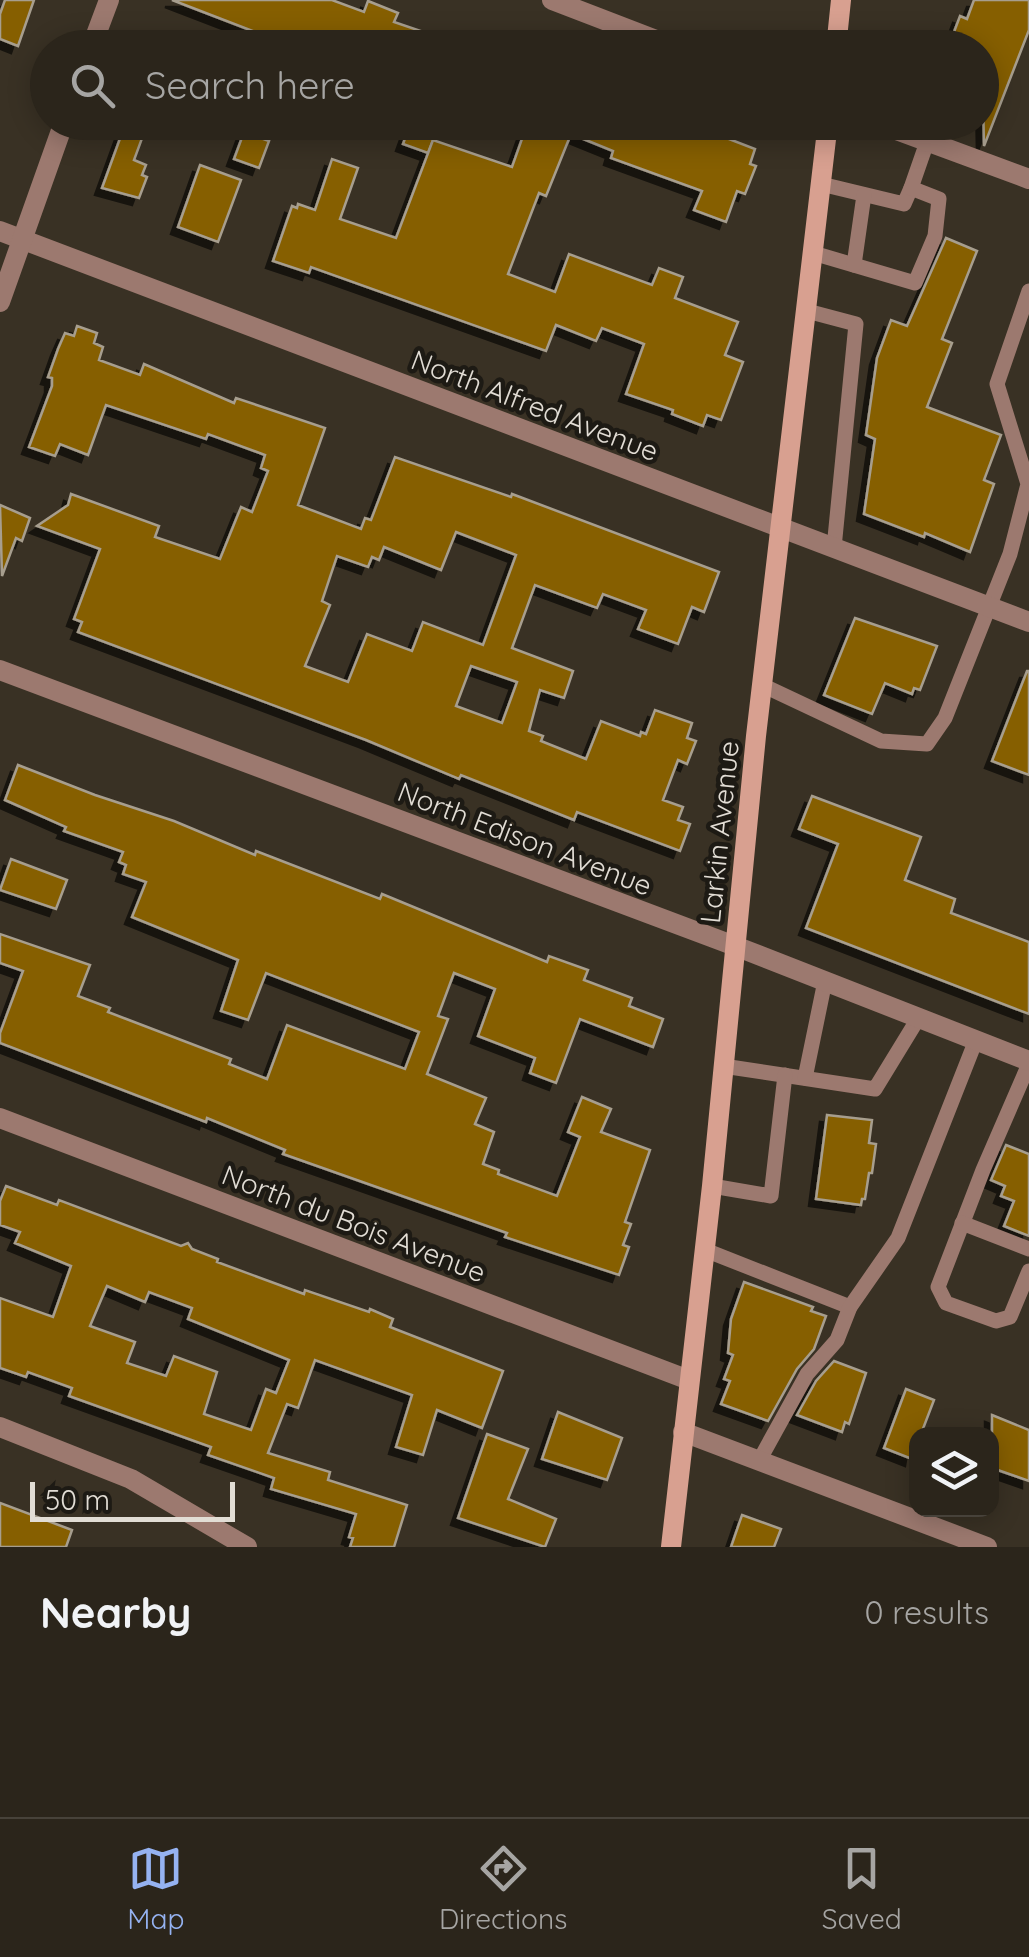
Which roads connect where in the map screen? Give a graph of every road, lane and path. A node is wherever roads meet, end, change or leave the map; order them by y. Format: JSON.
{"nodes":[{"id":1,"x":108,"y":0,"type":"edge"},
{"id":2,"x":552,"y":0,"type":"edge"},
{"id":3,"x":842,"y":0,"type":"edge"},
{"id":4,"x":98,"y":30,"type":"edge"},
{"id":5,"x":630,"y":30,"type":"edge"},
{"id":6,"x":838,"y":30,"type":"edge"},
{"id":7,"x":58,"y":140,"type":"edge"},
{"id":8,"x":826,"y":140,"type":"edge"},
{"id":9,"x":921,"y":140,"type":"edge"},
{"id":10,"x":926,"y":142,"type":"junction"},
{"id":11,"x":1029,"y":180,"type":"edge"},
{"id":12,"x":821,"y":184,"type":"junction"},
{"id":13,"x":911,"y":188,"type":"junction"},
{"id":14,"x":864,"y":195,"type":"junction"},
{"id":15,"x":0,"y":231,"type":"edge"},
{"id":16,"x":22,"y":240,"type":"junction"},
{"id":17,"x":813,"y":253,"type":"junction"},
{"id":18,"x":854,"y":265,"type":"junction"},
{"id":19,"x":1029,"y":292,"type":"edge"},
{"id":20,"x":0,"y":302,"type":"edge"},
{"id":21,"x":806,"y":311,"type":"junction"},
{"id":22,"x":782,"y":529,"type":"junction"},
{"id":23,"x":834,"y":548,"type":"junction"},
{"id":24,"x":990,"y":607,"type":"junction"},
{"id":25,"x":1029,"y":622,"type":"edge"},
{"id":26,"x":0,"y":670,"type":"edge"},
{"id":27,"x":762,"y":685,"type":"junction"},
{"id":28,"x":735,"y":946,"type":"junction"},
{"id":29,"x":826,"y":981,"type":"junction"},
{"id":30,"x":919,"y":1017,"type":"junction"},
{"id":31,"x":976,"y":1040,"type":"junction"},
{"id":32,"x":1029,"y":1063,"type":"edge"},
{"id":33,"x":723,"y":1066,"type":"junction"},
{"id":34,"x":785,"y":1076,"type":"junction"},
{"id":35,"x":805,"y":1078,"type":"junction"},
{"id":36,"x":0,"y":1118,"type":"edge"},
{"id":37,"x":712,"y":1186,"type":"junction"},
{"id":38,"x":962,"y":1223,"type":"junction"},
{"id":39,"x":1029,"y":1249,"type":"edge"},
{"id":40,"x":704,"y":1250,"type":"junction"},
{"id":41,"x":1029,"y":1271,"type":"edge"},
{"id":42,"x":850,"y":1306,"type":"junction"},
{"id":43,"x":689,"y":1380,"type":"junction"},
{"id":44,"x":0,"y":1427,"type":"edge"},
{"id":45,"x":683,"y":1432,"type":"junction"},
{"id":46,"x":760,"y":1461,"type":"junction"},
{"id":47,"x":247,"y":1547,"type":"edge"},
{"id":48,"x":671,"y":1547,"type":"edge"},
{"id":49,"x":987,"y":1547,"type":"edge"}],
"edges":[{"from":1,"to":4,"type":"street"},
{"from":2,"to":5,"type":"street"},
{"from":3,"to":6,"type":"main road"},
{"from":7,"to":16,"type":"street"},
{"from":8,"to":12,"type":"main road","name":"Larkin Avenue"},
{"from":9,"to":10,"type":"street"},
{"from":10,"to":11,"type":"street"},
{"from":10,"to":13,"type":"lane"},
{"from":12,"to":14,"type":"lane"},
{"from":12,"to":17,"type":"main road","name":"Larkin Avenue"},
{"from":13,"to":14,"type":"lane"},
{"from":13,"to":18,"type":"lane"},
{"from":14,"to":18,"type":"lane"},
{"from":15,"to":16,"type":"street","name":"North Alfred Avenue"},
{"from":16,"to":20,"type":"street"},
{"from":16,"to":22,"type":"street","name":"North Alfred Avenue"},
{"from":17,"to":18,"type":"lane"},
{"from":17,"to":21,"type":"main road","name":"Larkin Avenue"},
{"from":19,"to":24,"type":"lane"},
{"from":21,"to":22,"type":"main road","name":"Larkin Avenue"},
{"from":21,"to":23,"type":"lane"},
{"from":22,"to":23,"type":"street","name":"North Alfred Avenue"},
{"from":22,"to":27,"type":"main road","name":"Larkin Avenue"},
{"from":23,"to":24,"type":"street","name":"North Alfred Avenue"},
{"from":24,"to":25,"type":"street","name":"North Alfred Avenue"},
{"from":24,"to":27,"type":"lane"},
{"from":26,"to":28,"type":"street","name":"North Edison Avenue"},
{"from":27,"to":28,"type":"main road","name":"Larkin Avenue"},
{"from":28,"to":29,"type":"street","name":"North Edison Avenue"},
{"from":28,"to":33,"type":"main road","name":"Larkin Avenue"},
{"from":29,"to":30,"type":"street","name":"North Edison Avenue"},
{"from":29,"to":35,"type":"lane"},
{"from":30,"to":31,"type":"street","name":"North Edison Avenue"},
{"from":30,"to":35,"type":"lane"},
{"from":31,"to":32,"type":"street","name":"North Edison Avenue"},
{"from":31,"to":42,"type":"lane"},
{"from":32,"to":38,"type":"lane"},
{"from":33,"to":34,"type":"lane"},
{"from":33,"to":37,"type":"main road","name":"Larkin Avenue"},
{"from":34,"to":35,"type":"lane"},
{"from":34,"to":37,"type":"lane"},
{"from":36,"to":43,"type":"street","name":"North du Bois Avenue"},
{"from":37,"to":40,"type":"main road","name":"Larkin Avenue"},
{"from":38,"to":39,"type":"lane"},
{"from":38,"to":41,"type":"lane"},
{"from":40,"to":42,"type":"lane"},
{"from":40,"to":43,"type":"main road","name":"Larkin Avenue"},
{"from":42,"to":46,"type":"lane"},
{"from":43,"to":45,"type":"main road","name":"Larkin Avenue"},
{"from":44,"to":47,"type":"street"},
{"from":45,"to":46,"type":"street"},
{"from":45,"to":48,"type":"main road","name":"Larkin Avenue"},
{"from":46,"to":49,"type":"street"}]}
